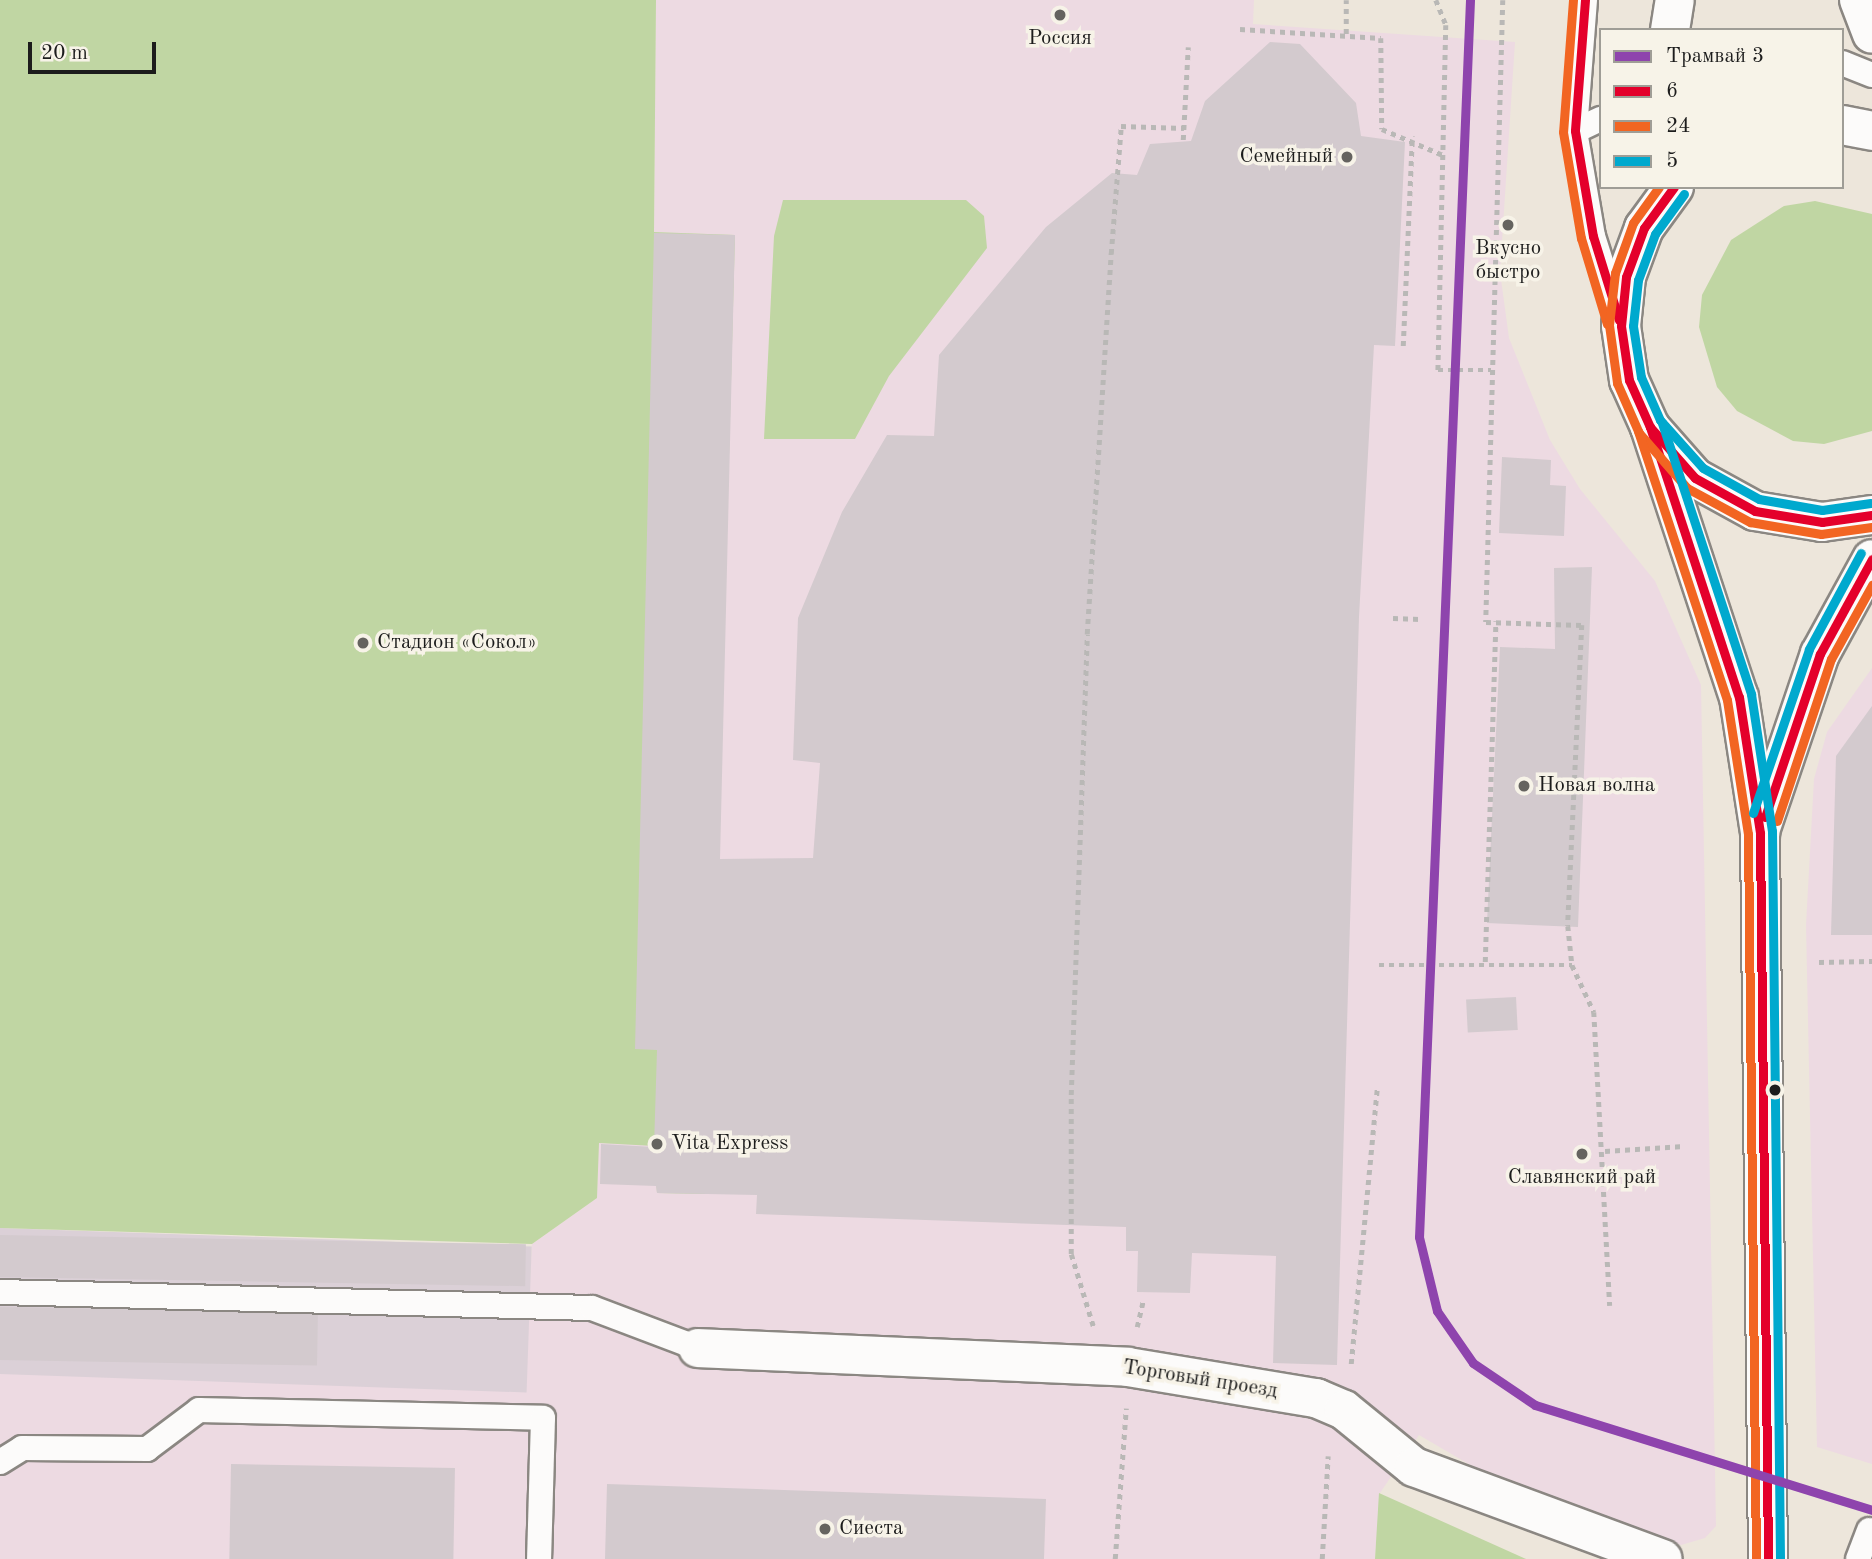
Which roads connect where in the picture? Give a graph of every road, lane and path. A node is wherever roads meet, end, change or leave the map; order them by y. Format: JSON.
{"nodes":[{"id":1,"x":1346,"y":0,"type":"edge"},
{"id":2,"x":1436,"y":0,"type":"edge"},
{"id":3,"x":1503,"y":0,"type":"edge"},
{"id":4,"x":1585,"y":0,"type":"edge"},
{"id":5,"x":1675,"y":0,"type":"edge"},
{"id":6,"x":1859,"y":0,"type":"edge"},
{"id":7,"x":1670,"y":28,"type":"edge"},
{"id":8,"x":1240,"y":29,"type":"dead end"},
{"id":9,"x":1346,"y":34,"type":"junction"},
{"id":10,"x":1872,"y":34,"type":"edge"},
{"id":11,"x":1188,"y":47,"type":"dead end"},
{"id":12,"x":1844,"y":64,"type":"edge"},
{"id":13,"x":1872,"y":75,"type":"edge"},
{"id":14,"x":1599,"y":120,"type":"edge"},
{"id":15,"x":1844,"y":125,"type":"edge"},
{"id":16,"x":1184,"y":128,"type":"junction"},
{"id":17,"x":1576,"y":131,"type":"junction"},
{"id":18,"x":1872,"y":131,"type":"edge"},
{"id":19,"x":1412,"y":136,"type":"junction"},
{"id":20,"x":1183,"y":139,"type":"dead end"},
{"id":21,"x":1443,"y":155,"type":"junction"},
{"id":22,"x":1649,"y":189,"type":"edge"},
{"id":23,"x":1673,"y":189,"type":"edge"},
{"id":24,"x":1644,"y":228,"type":"junction"},
{"id":25,"x":1621,"y":326,"type":"junction"},
{"id":26,"x":1403,"y":346,"type":"dead end"},
{"id":27,"x":1491,"y":370,"type":"junction"},
{"id":28,"x":1650,"y":427,"type":"junction"},
{"id":29,"x":1872,"y":515,"type":"edge"},
{"id":30,"x":1872,"y":559,"type":"edge"},
{"id":31,"x":1393,"y":618,"type":"dead end"},
{"id":32,"x":1420,"y":619,"type":"dead end"},
{"id":33,"x":1496,"y":621,"type":"junction"},
{"id":34,"x":1760,"y":833,"type":"junction"},
{"id":35,"x":1872,"y":961,"type":"edge"},
{"id":36,"x":1485,"y":962,"type":"junction"},
{"id":37,"x":1819,"y":962,"type":"dead end"},
{"id":38,"x":1379,"y":965,"type":"dead end"},
{"id":39,"x":1573,"y":965,"type":"junction"},
{"id":40,"x":1377,"y":1088,"type":"dead end"},
{"id":41,"x":1684,"y":1146,"type":"dead end"},
{"id":42,"x":1604,"y":1151,"type":"junction"},
{"id":43,"x":0,"y":1292,"type":"edge"},
{"id":44,"x":1610,"y":1306,"type":"dead end"},
{"id":45,"x":1094,"y":1328,"type":"dead end"},
{"id":46,"x":698,"y":1348,"type":"joint"},
{"id":47,"x":1351,"y":1364,"type":"dead end"},
{"id":48,"x":1124,"y":1443,"type":"dead end"},
{"id":49,"x":1328,"y":1456,"type":"dead end"},
{"id":50,"x":0,"y":1462,"type":"edge"},
{"id":51,"x":1869,"y":1530,"type":"dead end"},
{"id":52,"x":539,"y":1559,"type":"edge"},
{"id":53,"x":1115,"y":1559,"type":"edge"},
{"id":54,"x":1322,"y":1559,"type":"edge"},
{"id":55,"x":1663,"y":1559,"type":"edge"},
{"id":56,"x":1769,"y":1559,"type":"edge"},
{"id":57,"x":1858,"y":1559,"type":"edge"}],
"edges":[{"from":1,"to":9,"type":"path"},
{"from":2,"to":21,"type":"path"},
{"from":3,"to":27,"type":"path"},
{"from":4,"to":17,"type":"lane"},
{"from":5,"to":7,"type":"main road"},
{"from":6,"to":10,"type":"main road"},
{"from":8,"to":9,"type":"path"},
{"from":9,"to":19,"type":"path"},
{"from":11,"to":16,"type":"path"},
{"from":12,"to":13,"type":"lane"},
{"from":14,"to":17,"type":"lane"},
{"from":15,"to":18,"type":"main road"},
{"from":16,"to":20,"type":"path"},
{"from":16,"to":45,"type":"path"},
{"from":17,"to":25,"type":"lane"},
{"from":19,"to":21,"type":"path"},
{"from":19,"to":26,"type":"path"},
{"from":21,"to":27,"type":"path"},
{"from":22,"to":24,"type":"main road"},
{"from":23,"to":24,"type":"main road"},
{"from":24,"to":25,"type":"main road"},
{"from":25,"to":28,"type":"main road"},
{"from":27,"to":33,"type":"path"},
{"from":28,"to":29,"type":"main road"},
{"from":28,"to":34,"type":"main road"},
{"from":30,"to":34,"type":"main road"},
{"from":31,"to":32,"type":"path"},
{"from":33,"to":36,"type":"path"},
{"from":33,"to":39,"type":"path"},
{"from":34,"to":56,"type":"main road"},
{"from":35,"to":37,"type":"path"},
{"from":36,"to":38,"type":"path"},
{"from":36,"to":39,"type":"path"},
{"from":39,"to":42,"type":"path"},
{"from":40,"to":47,"type":"path"},
{"from":41,"to":42,"type":"path"},
{"from":42,"to":44,"type":"path"},
{"from":43,"to":46,"type":"lane"},
{"from":46,"to":55,"type":"main road","name":"Торговый проезд"},
{"from":48,"to":53,"type":"path"},
{"from":49,"to":54,"type":"path"},
{"from":50,"to":52,"type":"lane"},
{"from":51,"to":57,"type":"lane"}]}
